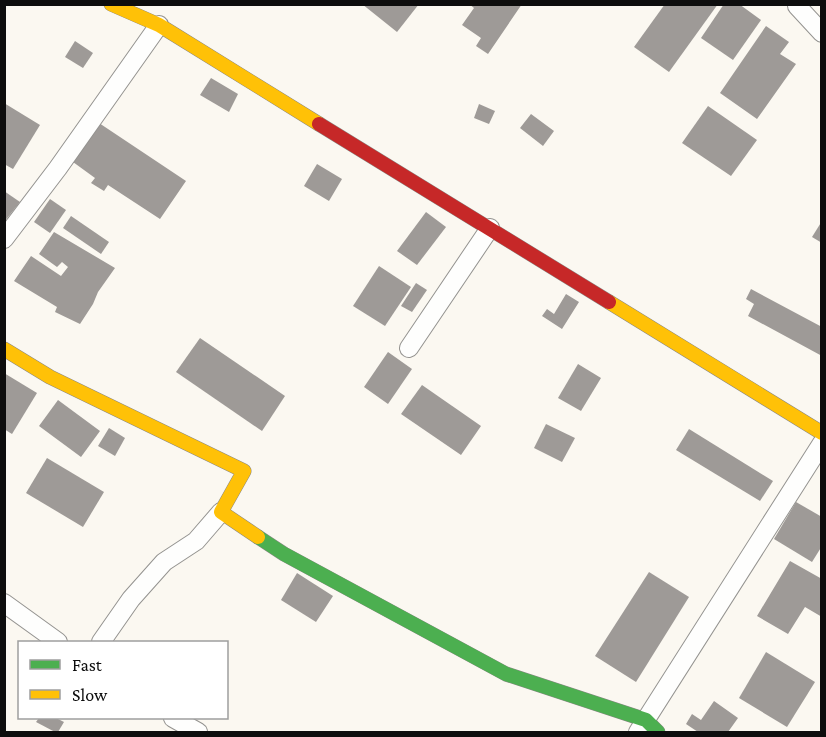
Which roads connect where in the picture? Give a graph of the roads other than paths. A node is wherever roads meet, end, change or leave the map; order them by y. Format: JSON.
{"nodes":[{"id":1,"x":114,"y":5,"type":"edge"},
{"id":2,"x":797,"y":6,"type":"dead end"},
{"id":3,"x":159,"y":25,"type":"junction"},
{"id":4,"x":822,"y":33,"type":"edge"},
{"id":5,"x":490,"y":228,"type":"junction"},
{"id":6,"x":4,"y":239,"type":"edge"},
{"id":7,"x":409,"y":348,"type":"dead end"},
{"id":8,"x":4,"y":349,"type":"edge"},
{"id":9,"x":822,"y":433,"type":"edge"},
{"id":10,"x":822,"y":444,"type":"edge"},
{"id":11,"x":221,"y":512,"type":"junction"},
{"id":12,"x":4,"y":603,"type":"edge"},
{"id":13,"x":57,"y":641,"type":"edge"},
{"id":14,"x":103,"y":641,"type":"edge"},
{"id":15,"x":176,"y":719,"type":"edge"},
{"id":16,"x":647,"y":728,"type":"edge"},
{"id":17,"x":198,"y":732,"type":"edge"}],
"edges":[{"from":1,"to":3,"type":"main road"},
{"from":2,"to":4,"type":"street"},
{"from":3,"to":5,"type":"main road"},
{"from":3,"to":6,"type":"street"},
{"from":5,"to":7,"type":"street"},
{"from":5,"to":9,"type":"main road"},
{"from":8,"to":11,"type":"main road"},
{"from":10,"to":16,"type":"street"},
{"from":11,"to":14,"type":"street"},
{"from":11,"to":16,"type":"main road"},
{"from":12,"to":13,"type":"street"},
{"from":15,"to":17,"type":"street"}]}
